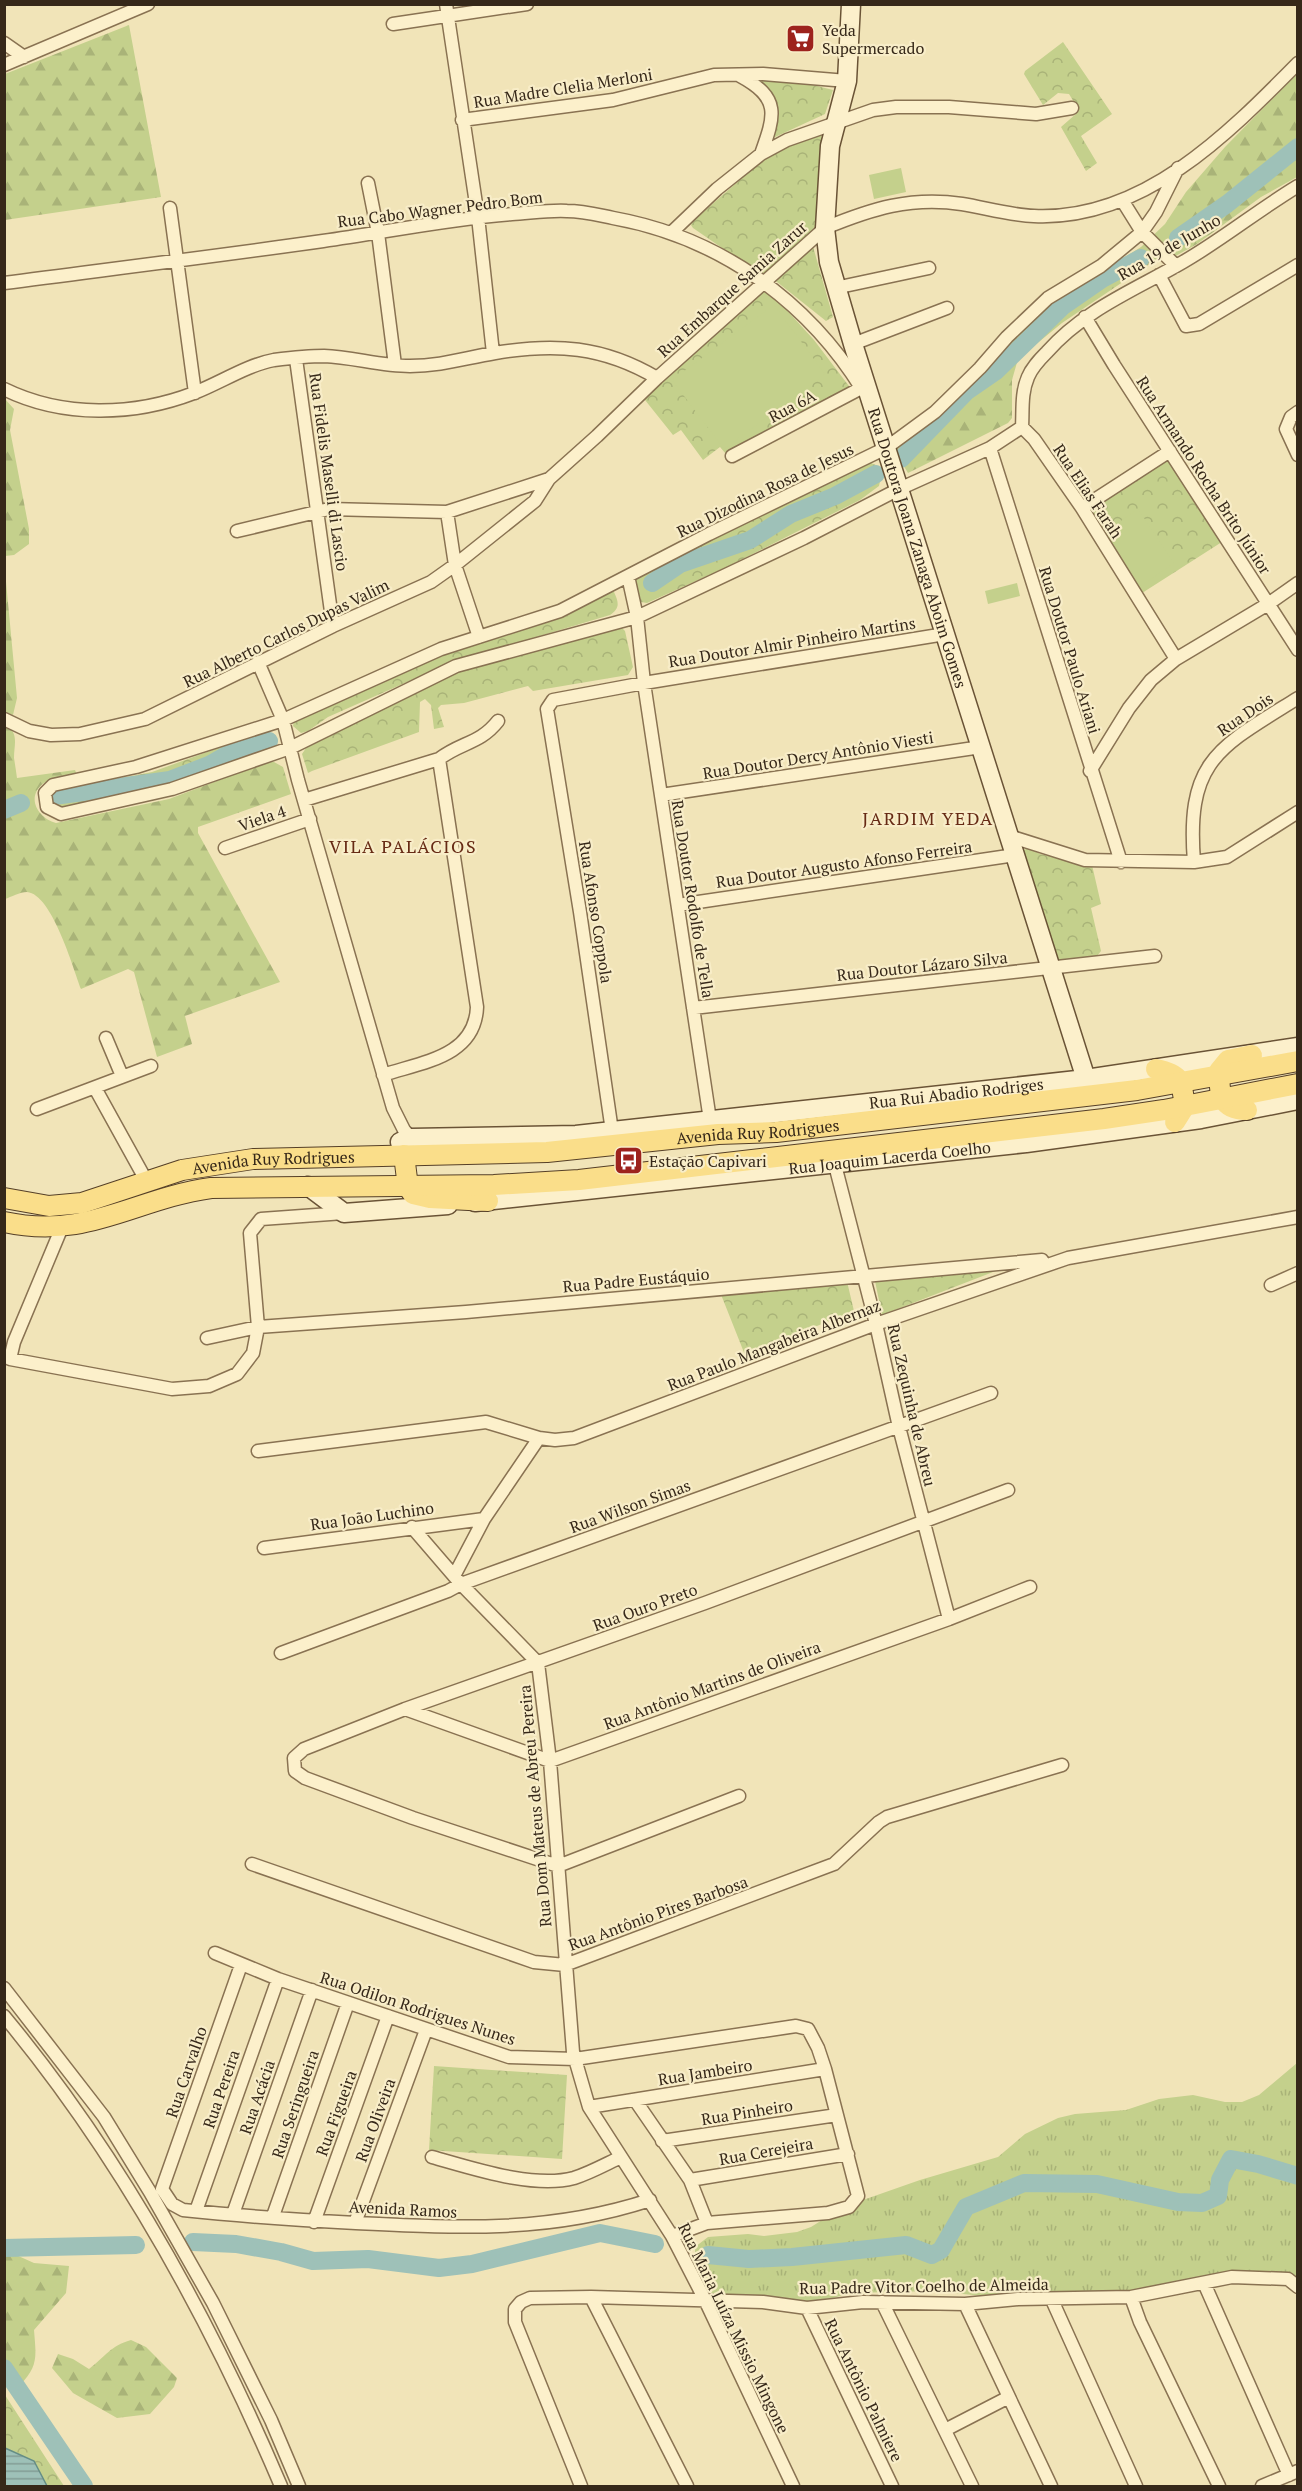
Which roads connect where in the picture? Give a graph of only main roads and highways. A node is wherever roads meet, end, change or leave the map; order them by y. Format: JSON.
{"nodes":[{"id":1,"x":1252,"y":1055,"type":"road end"},
{"id":2,"x":1298,"y":1061,"type":"edge"},
{"id":3,"x":1156,"y":1069,"type":"road end"},
{"id":4,"x":1219,"y":1076,"type":"junction"},
{"id":5,"x":1181,"y":1082,"type":"junction"},
{"id":6,"x":1298,"y":1084,"type":"edge"},
{"id":7,"x":1222,"y":1098,"type":"junction"},
{"id":8,"x":1247,"y":1110,"type":"road end"},
{"id":9,"x":1180,"y":1114,"type":"junction"},
{"id":10,"x":405,"y":1145,"type":"junction"},
{"id":11,"x":408,"y":1187,"type":"junction"},
{"id":12,"x":4,"y":1198,"type":"edge"},
{"id":13,"x":488,"y":1201,"type":"road end"},
{"id":14,"x":4,"y":1222,"type":"edge"}],
"edges":[{"from":1,"to":4,"type":"main road"},
{"from":2,"to":4,"type":"main road","name":"Avenida Ruy Rodrigues"},
{"from":3,"to":5,"type":"main road"},
{"from":4,"to":5,"type":"main road","name":"Avenida Ruy Rodrigues"},
{"from":4,"to":7,"type":"main road"},
{"from":5,"to":9,"type":"main road"},
{"from":5,"to":10,"type":"main road","name":"Avenida Ruy Rodrigues"},
{"from":6,"to":7,"type":"main road","name":"Avenida Ruy Rodrigues"},
{"from":7,"to":8,"type":"main road"},
{"from":7,"to":9,"type":"main road","name":"Avenida Ruy Rodrigues"},
{"from":9,"to":11,"type":"main road","name":"Avenida Ruy Rodrigues"},
{"from":10,"to":11,"type":"main road"},
{"from":10,"to":12,"type":"main road","name":"Avenida Ruy Rodrigues"},
{"from":11,"to":13,"type":"main road"},
{"from":11,"to":14,"type":"main road","name":"Avenida Ruy Rodrigues"}]}
